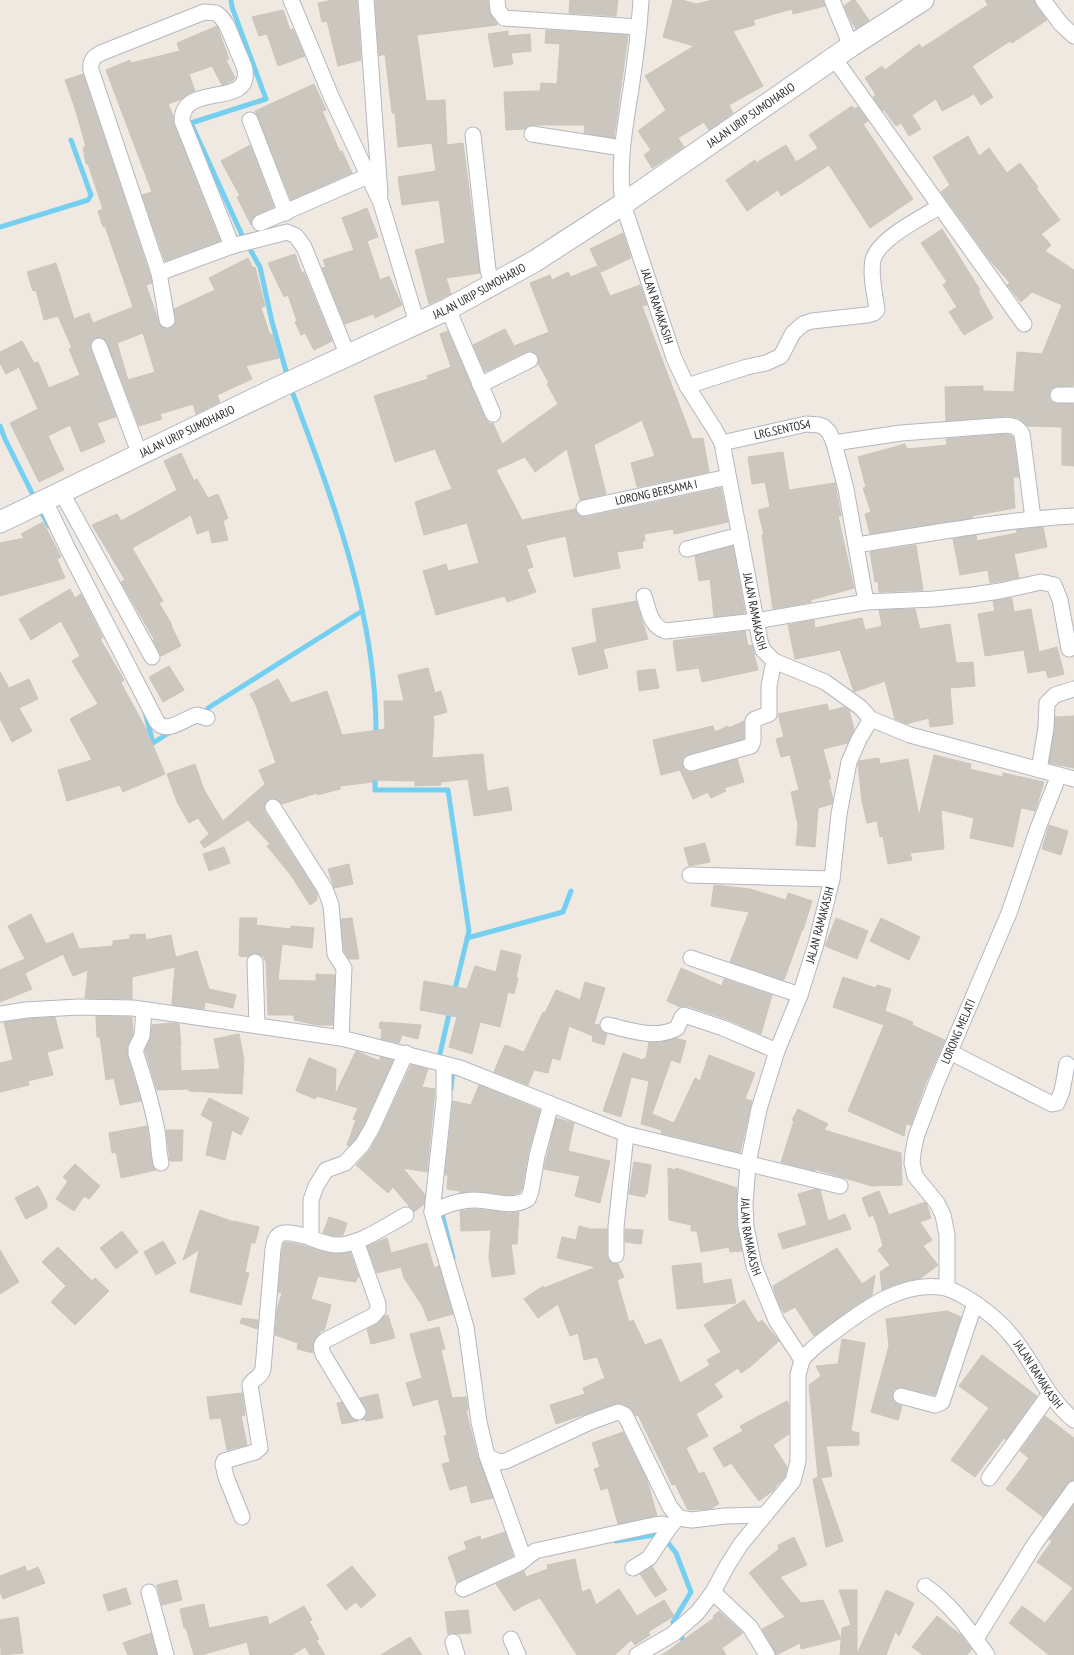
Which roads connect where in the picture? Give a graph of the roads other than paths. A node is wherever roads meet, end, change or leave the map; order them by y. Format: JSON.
{"nodes":[{"id":1,"x":291,"y":0,"type":"edge"},
{"id":2,"x":366,"y":0,"type":"edge"},
{"id":3,"x":497,"y":0,"type":"edge"},
{"id":4,"x":641,"y":0,"type":"edge"},
{"id":5,"x":832,"y":0,"type":"edge"},
{"id":6,"x":923,"y":0,"type":"edge"},
{"id":7,"x":1043,"y":0,"type":"edge"},
{"id":8,"x":639,"y":27,"type":"junction"},
{"id":9,"x":1074,"y":36,"type":"edge"},
{"id":10,"x":851,"y":46,"type":"junction"},
{"id":11,"x":834,"y":58,"type":"junction"},
{"id":12,"x":250,"y":120,"type":"dead end"},
{"id":13,"x":532,"y":134,"type":"dead end"},
{"id":14,"x":473,"y":135,"type":"dead end"},
{"id":15,"x":622,"y":148,"type":"junction"},
{"id":16,"x":368,"y":176,"type":"junction"},
{"id":17,"x":381,"y":203,"type":"junction"},
{"id":18,"x":623,"y":204,"type":"junction"},
{"id":19,"x":939,"y":206,"type":"junction"},
{"id":20,"x":286,"y":213,"type":"junction"},
{"id":21,"x":260,"y":223,"type":"dead end"},
{"id":22,"x":236,"y":245,"type":"junction"},
{"id":23,"x":159,"y":274,"type":"junction"},
{"id":24,"x":492,"y":285,"type":"junction"},
{"id":25,"x":448,"y":309,"type":"junction"},
{"id":26,"x":167,"y":320,"type":"dead end"},
{"id":27,"x":417,"y":324,"type":"junction"},
{"id":28,"x":1024,"y":324,"type":"dead end"},
{"id":29,"x":99,"y":346,"type":"dead end"},
{"id":30,"x":348,"y":356,"type":"junction"},
{"id":31,"x":530,"y":360,"type":"dead end"},
{"id":32,"x":480,"y":385,"type":"junction"},
{"id":33,"x":687,"y":386,"type":"junction"},
{"id":34,"x":1058,"y":395,"type":"dead end"},
{"id":35,"x":1074,"y":395,"type":"edge"},
{"id":36,"x":493,"y":414,"type":"dead end"},
{"id":37,"x":722,"y":443,"type":"junction"},
{"id":38,"x":834,"y":443,"type":"junction"},
{"id":39,"x":140,"y":455,"type":"junction"},
{"id":40,"x":728,"y":477,"type":"junction"},
{"id":41,"x":44,"y":502,"type":"junction"},
{"id":42,"x":584,"y":508,"type":"dead end"},
{"id":43,"x":1074,"y":516,"type":"edge"},
{"id":44,"x":1033,"y":518,"type":"junction"},
{"id":45,"x":0,"y":522,"type":"edge"},
{"id":46,"x":740,"y":535,"type":"junction"},
{"id":47,"x":856,"y":545,"type":"junction"},
{"id":48,"x":687,"y":549,"type":"dead end"},
{"id":49,"x":644,"y":596,"type":"dead end"},
{"id":50,"x":866,"y":602,"type":"junction"},
{"id":51,"x":756,"y":621,"type":"junction"},
{"id":52,"x":1069,"y":649,"type":"dead end"},
{"id":53,"x":152,"y":657,"type":"dead end"},
{"id":54,"x":774,"y":661,"type":"junction"},
{"id":55,"x":1074,"y":689,"type":"edge"},
{"id":56,"x":207,"y":718,"type":"dead end"},
{"id":57,"x":871,"y":719,"type":"junction"},
{"id":58,"x":691,"y":763,"type":"dead end"},
{"id":59,"x":1039,"y":770,"type":"junction"},
{"id":60,"x":1059,"y":775,"type":"junction"},
{"id":61,"x":1074,"y":779,"type":"edge"},
{"id":62,"x":273,"y":807,"type":"dead end"},
{"id":63,"x":690,"y":874,"type":"dead end"},
{"id":64,"x":832,"y":879,"type":"junction"},
{"id":65,"x":691,"y":958,"type":"dead end"},
{"id":66,"x":255,"y":962,"type":"dead end"},
{"id":67,"x":800,"y":995,"type":"junction"},
{"id":68,"x":144,"y":1010,"type":"junction"},
{"id":69,"x":0,"y":1014,"type":"edge"},
{"id":70,"x":257,"y":1025,"type":"junction"},
{"id":71,"x":608,"y":1025,"type":"dead end"},
{"id":72,"x":341,"y":1038,"type":"junction"},
{"id":73,"x":777,"y":1050,"type":"junction"},
{"id":74,"x":950,"y":1052,"type":"junction"},
{"id":75,"x":406,"y":1053,"type":"junction"},
{"id":76,"x":1067,"y":1064,"type":"dead end"},
{"id":77,"x":450,"y":1066,"type":"junction"},
{"id":78,"x":551,"y":1104,"type":"junction"},
{"id":79,"x":626,"y":1134,"type":"junction"},
{"id":80,"x":161,"y":1163,"type":"dead end"},
{"id":81,"x":748,"y":1164,"type":"junction"},
{"id":82,"x":840,"y":1186,"type":"dead end"},
{"id":83,"x":438,"y":1209,"type":"junction"},
{"id":84,"x":406,"y":1215,"type":"dead end"},
{"id":85,"x":311,"y":1238,"type":"junction"},
{"id":86,"x":356,"y":1241,"type":"junction"},
{"id":87,"x":616,"y":1255,"type":"dead end"},
{"id":88,"x":947,"y":1288,"type":"junction"},
{"id":89,"x":975,"y":1303,"type":"junction"},
{"id":90,"x":802,"y":1360,"type":"junction"},
{"id":91,"x":1050,"y":1395,"type":"junction"},
{"id":92,"x":901,"y":1396,"type":"dead end"},
{"id":93,"x":358,"y":1412,"type":"dead end"},
{"id":94,"x":1074,"y":1420,"type":"edge"},
{"id":95,"x":491,"y":1458,"type":"junction"},
{"id":96,"x":989,"y":1478,"type":"dead end"},
{"id":97,"x":1074,"y":1489,"type":"edge"},
{"id":98,"x":765,"y":1515,"type":"junction"},
{"id":99,"x":242,"y":1517,"type":"dead end"},
{"id":100,"x":669,"y":1529,"type":"junction"},
{"id":101,"x":529,"y":1555,"type":"junction"},
{"id":102,"x":633,"y":1568,"type":"dead end"},
{"id":103,"x":925,"y":1586,"type":"dead end"},
{"id":104,"x":463,"y":1589,"type":"dead end"},
{"id":105,"x":149,"y":1592,"type":"dead end"},
{"id":106,"x":713,"y":1592,"type":"junction"},
{"id":107,"x":511,"y":1639,"type":"dead end"},
{"id":108,"x":976,"y":1639,"type":"junction"},
{"id":109,"x":166,"y":1655,"type":"edge"},
{"id":110,"x":518,"y":1655,"type":"edge"},
{"id":111,"x":638,"y":1655,"type":"edge"},
{"id":112,"x":767,"y":1655,"type":"edge"},
{"id":113,"x":987,"y":1655,"type":"edge"}],
"edges":[{"from":1,"to":16,"type":"street"},
{"from":2,"to":17,"type":"street"},
{"from":3,"to":8,"type":"street"},
{"from":4,"to":8,"type":"street","name":"JALAN RAMAKASIH"},
{"from":5,"to":10,"type":"street"},
{"from":6,"to":10,"type":"street","name":"JALAN URIP SUMOHARJO"},
{"from":7,"to":9,"type":"street"},
{"from":8,"to":15,"type":"street","name":"JALAN RAMAKASIH"},
{"from":10,"to":11,"type":"street","name":"JALAN URIP SUMOHARJO"},
{"from":11,"to":18,"type":"street","name":"JALAN URIP SUMOHARJO"},
{"from":11,"to":19,"type":"street"},
{"from":12,"to":20,"type":"street"},
{"from":13,"to":15,"type":"street"},
{"from":14,"to":24,"type":"street"},
{"from":15,"to":18,"type":"street","name":"JALAN RAMAKASIH"},
{"from":16,"to":17,"type":"street"},
{"from":16,"to":20,"type":"street"},
{"from":17,"to":27,"type":"street"},
{"from":18,"to":24,"type":"street","name":"JALAN URIP SUMOHARJO"},
{"from":18,"to":33,"type":"street","name":"JALAN RAMAKASIH"},
{"from":19,"to":28,"type":"street"},
{"from":19,"to":33,"type":"street"},
{"from":20,"to":21,"type":"street"},
{"from":22,"to":23,"type":"street"},
{"from":22,"to":23,"type":"street"},
{"from":22,"to":30,"type":"street"},
{"from":23,"to":26,"type":"street"},
{"from":24,"to":25,"type":"street","name":"JALAN URIP SUMOHARJO"},
{"from":25,"to":27,"type":"street","name":"JALAN URIP SUMOHARJO"},
{"from":25,"to":32,"type":"street"},
{"from":27,"to":30,"type":"street","name":"JALAN URIP SUMOHARJO"},
{"from":29,"to":39,"type":"street"},
{"from":30,"to":39,"type":"street","name":"JALAN URIP SUMOHARJO"},
{"from":31,"to":32,"type":"street"},
{"from":32,"to":36,"type":"street"},
{"from":33,"to":37,"type":"street","name":"JALAN RAMAKASIH"},
{"from":34,"to":35,"type":"street"},
{"from":37,"to":38,"type":"street","name":"LRG.SENTOSA"},
{"from":37,"to":40,"type":"street","name":"JALAN RAMAKASIH"},
{"from":38,"to":44,"type":"street"},
{"from":38,"to":47,"type":"street","name":"LRG.SENTOSA"},
{"from":39,"to":41,"type":"street","name":"JALAN URIP SUMOHARJO"},
{"from":40,"to":42,"type":"street","name":"LORONG BERSAMA I"},
{"from":40,"to":46,"type":"street","name":"JALAN RAMAKASIH"},
{"from":41,"to":45,"type":"street","name":"JALAN URIP SUMOHARJO"},
{"from":41,"to":53,"type":"street"},
{"from":41,"to":56,"type":"street"},
{"from":43,"to":44,"type":"street"},
{"from":44,"to":47,"type":"street"},
{"from":46,"to":48,"type":"street"},
{"from":46,"to":51,"type":"street","name":"JALAN RAMAKASIH"},
{"from":47,"to":50,"type":"street","name":"LRG.SENTOSA"},
{"from":49,"to":51,"type":"street"},
{"from":50,"to":51,"type":"street"},
{"from":50,"to":52,"type":"street"},
{"from":51,"to":54,"type":"street","name":"JALAN RAMAKASIH"},
{"from":54,"to":57,"type":"street","name":"JALAN RAMAKASIH"},
{"from":54,"to":58,"type":"street"},
{"from":55,"to":59,"type":"street"},
{"from":57,"to":59,"type":"street"},
{"from":57,"to":64,"type":"street","name":"JALAN RAMAKASIH"},
{"from":59,"to":60,"type":"street"},
{"from":60,"to":61,"type":"street"},
{"from":60,"to":74,"type":"street","name":"LORONG MELATI"},
{"from":62,"to":72,"type":"street"},
{"from":63,"to":64,"type":"street"},
{"from":64,"to":67,"type":"street","name":"JALAN RAMAKASIH"},
{"from":65,"to":67,"type":"street"},
{"from":66,"to":70,"type":"street"},
{"from":67,"to":73,"type":"street","name":"JALAN RAMAKASIH"},
{"from":68,"to":69,"type":"street"},
{"from":68,"to":70,"type":"street"},
{"from":68,"to":80,"type":"street"},
{"from":70,"to":72,"type":"street"},
{"from":71,"to":73,"type":"street"},
{"from":72,"to":75,"type":"street"},
{"from":73,"to":81,"type":"street","name":"JALAN RAMAKASIH"},
{"from":74,"to":76,"type":"street"},
{"from":74,"to":88,"type":"street","name":"LORONG MELATI"},
{"from":75,"to":77,"type":"street"},
{"from":75,"to":85,"type":"street"},
{"from":77,"to":78,"type":"street"},
{"from":77,"to":83,"type":"street"},
{"from":78,"to":79,"type":"street"},
{"from":78,"to":83,"type":"street"},
{"from":79,"to":81,"type":"street"},
{"from":79,"to":87,"type":"street"},
{"from":81,"to":82,"type":"street"},
{"from":81,"to":90,"type":"street","name":"JALAN RAMAKASIH"},
{"from":83,"to":95,"type":"street"},
{"from":84,"to":86,"type":"street"},
{"from":85,"to":86,"type":"street"},
{"from":85,"to":99,"type":"street"},
{"from":86,"to":93,"type":"street"},
{"from":88,"to":89,"type":"street","name":"JALAN RAMAKASIH"},
{"from":88,"to":90,"type":"street","name":"JALAN RAMAKASIH"},
{"from":89,"to":91,"type":"street","name":"JALAN RAMAKASIH"},
{"from":89,"to":92,"type":"street"},
{"from":90,"to":98,"type":"street"},
{"from":91,"to":94,"type":"street","name":"JALAN RAMAKASIH"},
{"from":91,"to":96,"type":"street"},
{"from":95,"to":100,"type":"street"},
{"from":95,"to":101,"type":"street"},
{"from":97,"to":108,"type":"street"},
{"from":98,"to":100,"type":"street"},
{"from":98,"to":106,"type":"street"},
{"from":100,"to":101,"type":"street"},
{"from":100,"to":102,"type":"street"},
{"from":101,"to":104,"type":"street"},
{"from":103,"to":108,"type":"street"},
{"from":105,"to":109,"type":"street"},
{"from":106,"to":111,"type":"street"},
{"from":106,"to":112,"type":"street"},
{"from":107,"to":110,"type":"street"},
{"from":108,"to":113,"type":"street"}]}
